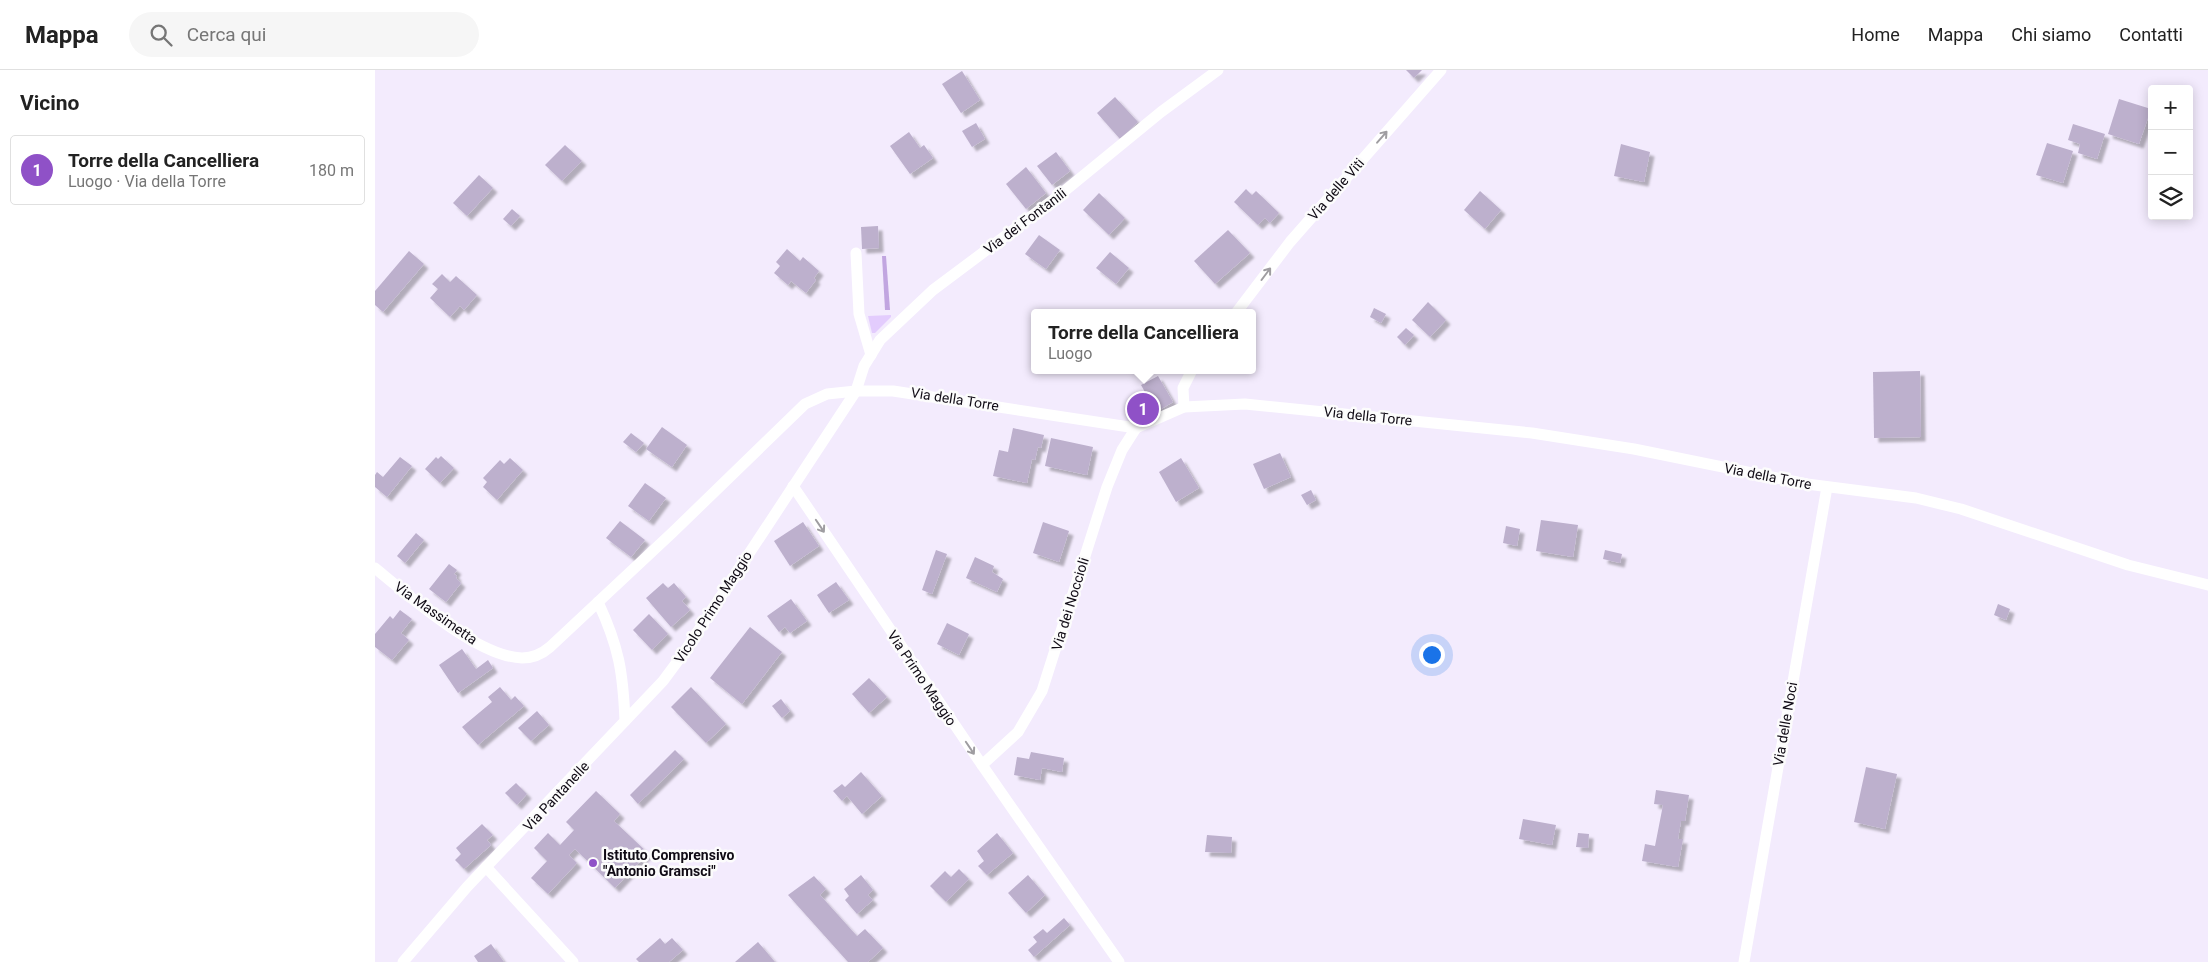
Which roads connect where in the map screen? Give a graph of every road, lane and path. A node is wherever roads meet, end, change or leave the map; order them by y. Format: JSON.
{"nodes":[{"id":1,"x":1217,"y":70,"type":"edge"},
{"id":2,"x":1441,"y":70,"type":"edge"},
{"id":3,"x":856,"y":253,"type":"dead end"},
{"id":4,"x":1239,"y":309,"type":"edge"},
{"id":5,"x":871,"y":354,"type":"junction"},
{"id":6,"x":1190,"y":374,"type":"edge"},
{"id":7,"x":856,"y":391,"type":"junction"},
{"id":8,"x":1184,"y":407,"type":"junction"},
{"id":9,"x":1136,"y":428,"type":"junction"},
{"id":10,"x":793,"y":486,"type":"junction"},
{"id":11,"x":1827,"y":487,"type":"junction"},
{"id":12,"x":375,"y":568,"type":"edge"},
{"id":13,"x":2208,"y":585,"type":"edge"},
{"id":14,"x":598,"y":602,"type":"junction"},
{"id":15,"x":625,"y":721,"type":"junction"},
{"id":16,"x":982,"y":765,"type":"junction"},
{"id":17,"x":486,"y":867,"type":"junction"},
{"id":18,"x":403,"y":962,"type":"edge"},
{"id":19,"x":573,"y":962,"type":"edge"},
{"id":20,"x":1119,"y":962,"type":"edge"},
{"id":21,"x":1744,"y":962,"type":"edge"}],
"edges":[{"from":1,"to":5,"type":"street","name":"Via dei Fontanili"},
{"from":4,"to":2,"type":"street","name":"Via delle Viti","one_way":true},
{"from":3,"to":5,"type":"street"},
{"from":5,"to":7,"type":"street","name":"Via dei Fontanili"},
{"from":6,"to":8,"type":"street"},
{"from":7,"to":9,"type":"street","name":"Via della Torre"},
{"from":7,"to":10,"type":"street"},
{"from":7,"to":14,"type":"street","name":"Via della Torre"},
{"from":8,"to":9,"type":"street","name":"Via della Torre"},
{"from":8,"to":11,"type":"street","name":"Via della Torre"},
{"from":9,"to":16,"type":"street","name":"Via dei Noccioli"},
{"from":10,"to":15,"type":"street","name":"Vicolo Primo Maggio"},
{"from":10,"to":16,"type":"street","name":"Via Primo Maggio","one_way":true},
{"from":11,"to":13,"type":"street","name":"Via della Torre"},
{"from":11,"to":21,"type":"street","name":"Via delle Noci"},
{"from":12,"to":14,"type":"street","name":"Via Massimetta"},
{"from":14,"to":15,"type":"street"},
{"from":15,"to":17,"type":"street","name":"Via Pantanelle"},
{"from":16,"to":20,"type":"street","name":"Via Primo Maggio"},
{"from":17,"to":18,"type":"street","name":"Via Pantanelle"},
{"from":17,"to":19,"type":"street"}]}
